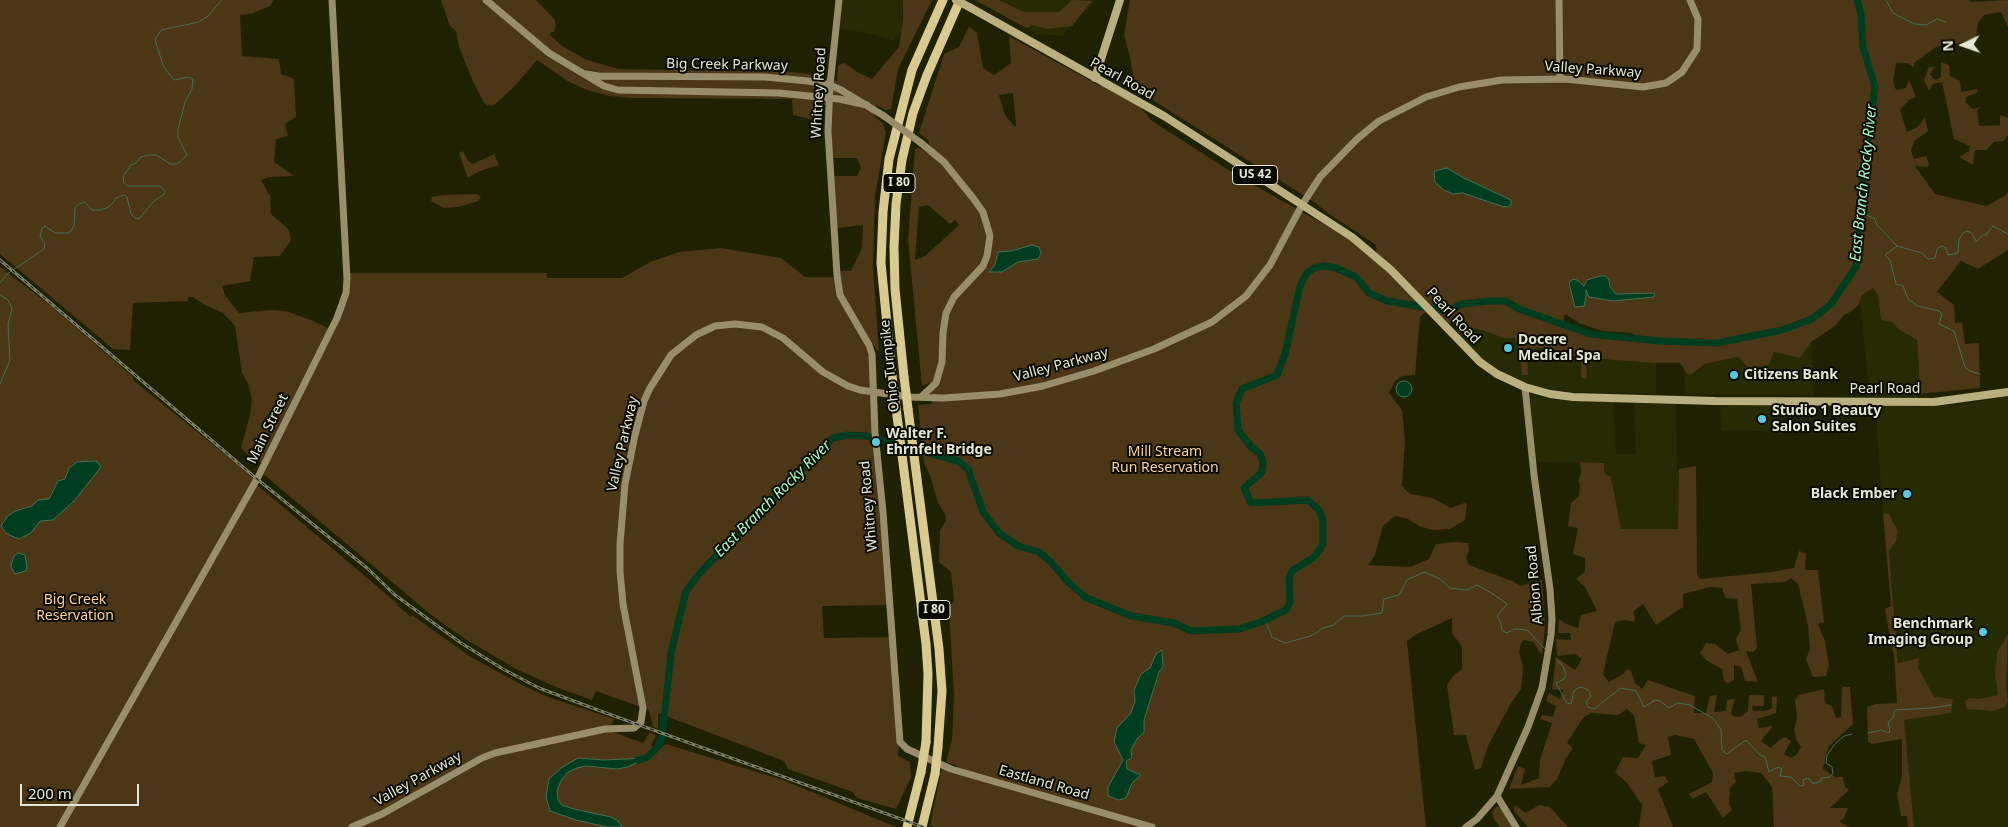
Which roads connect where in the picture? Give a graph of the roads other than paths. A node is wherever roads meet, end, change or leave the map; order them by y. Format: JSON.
{"nodes":[{"id":1,"x":332,"y":0,"type":"edge"},
{"id":2,"x":486,"y":0,"type":"edge"},
{"id":3,"x":839,"y":0,"type":"edge"},
{"id":4,"x":943,"y":0,"type":"edge"},
{"id":5,"x":956,"y":0,"type":"edge"},
{"id":6,"x":960,"y":0,"type":"edge"},
{"id":7,"x":1120,"y":0,"type":"edge"},
{"id":8,"x":1559,"y":0,"type":"edge"},
{"id":9,"x":1690,"y":0,"type":"edge"},
{"id":10,"x":581,"y":73,"type":"junction"},
{"id":11,"x":1095,"y":78,"type":"junction"},
{"id":12,"x":1560,"y":79,"type":"junction"},
{"id":13,"x":830,"y":85,"type":"junction"},
{"id":14,"x":829,"y":98,"type":"junction"},
{"id":15,"x":867,"y":105,"type":"junction"},
{"id":16,"x":1302,"y":205,"type":"junction"},
{"id":17,"x":936,"y":383,"type":"junction"},
{"id":18,"x":1524,"y":387,"type":"junction"},
{"id":19,"x":874,"y":392,"type":"junction"},
{"id":20,"x":2008,"y":392,"type":"edge"},
{"id":21,"x":920,"y":397,"type":"junction"},
{"id":22,"x":941,"y":398,"type":"junction"},
{"id":23,"x":930,"y":760,"type":"joint"},
{"id":24,"x":1497,"y":796,"type":"junction"},
{"id":25,"x":60,"y":827,"type":"edge"},
{"id":26,"x":352,"y":827,"type":"edge"},
{"id":27,"x":907,"y":827,"type":"edge"},
{"id":28,"x":922,"y":827,"type":"edge"},
{"id":29,"x":1152,"y":827,"type":"edge"},
{"id":30,"x":1466,"y":827,"type":"edge"},
{"id":31,"x":1516,"y":827,"type":"edge"}],
"edges":[{"from":1,"to":25,"type":"street","name":"Main Street"},
{"from":2,"to":10,"type":"street","name":"Big Creek Parkway"},
{"from":3,"to":13,"type":"street","name":"Whitney Road"},
{"from":4,"to":27,"type":"highway","name":"Ohio Turnpike","number":"I 80","bridge":true},
{"from":5,"to":11,"type":"main road","name":"Pearl Road","number":"US 42","bridge":true},
{"from":6,"to":28,"type":"highway","name":"Ohio Turnpike","number":"I 80","bridge":true},
{"from":7,"to":11,"type":"main road"},
{"from":8,"to":12,"type":"street"},
{"from":9,"to":12,"type":"street","name":"Valley Parkway"},
{"from":10,"to":13,"type":"street","name":"Big Creek Parkway"},
{"from":10,"to":14,"type":"street","name":"Big Creek Parkway"},
{"from":11,"to":16,"type":"main road","name":"Pearl Road","number":"US 42"},
{"from":12,"to":16,"type":"street","name":"Valley Parkway"},
{"from":13,"to":14,"type":"street","name":"Whitney Road"},
{"from":13,"to":15,"type":"street","name":"Big Creek Parkway"},
{"from":14,"to":15,"type":"street","name":"Big Creek Parkway"},
{"from":14,"to":19,"type":"street","name":"Whitney Road"},
{"from":15,"to":17,"type":"street","name":"Big Creek Parkway","bridge":true},
{"from":16,"to":18,"type":"main road","name":"Pearl Road","number":"US 42"},
{"from":16,"to":22,"type":"street","name":"Valley Parkway"},
{"from":17,"to":21,"type":"street"},
{"from":17,"to":22,"type":"street"},
{"from":18,"to":20,"type":"main road","name":"Pearl Road","number":"US 42"},
{"from":18,"to":24,"type":"street","name":"Albion Road"},
{"from":19,"to":21,"type":"street","name":"Valley Parkway"},
{"from":19,"to":23,"type":"street","name":"Whitney Road"},
{"from":19,"to":26,"type":"street","name":"Valley Parkway"},
{"from":21,"to":22,"type":"street","name":"Valley Parkway"},
{"from":23,"to":29,"type":"street","name":"Eastland Road"},
{"from":24,"to":30,"type":"street"},
{"from":24,"to":31,"type":"street"}]}
